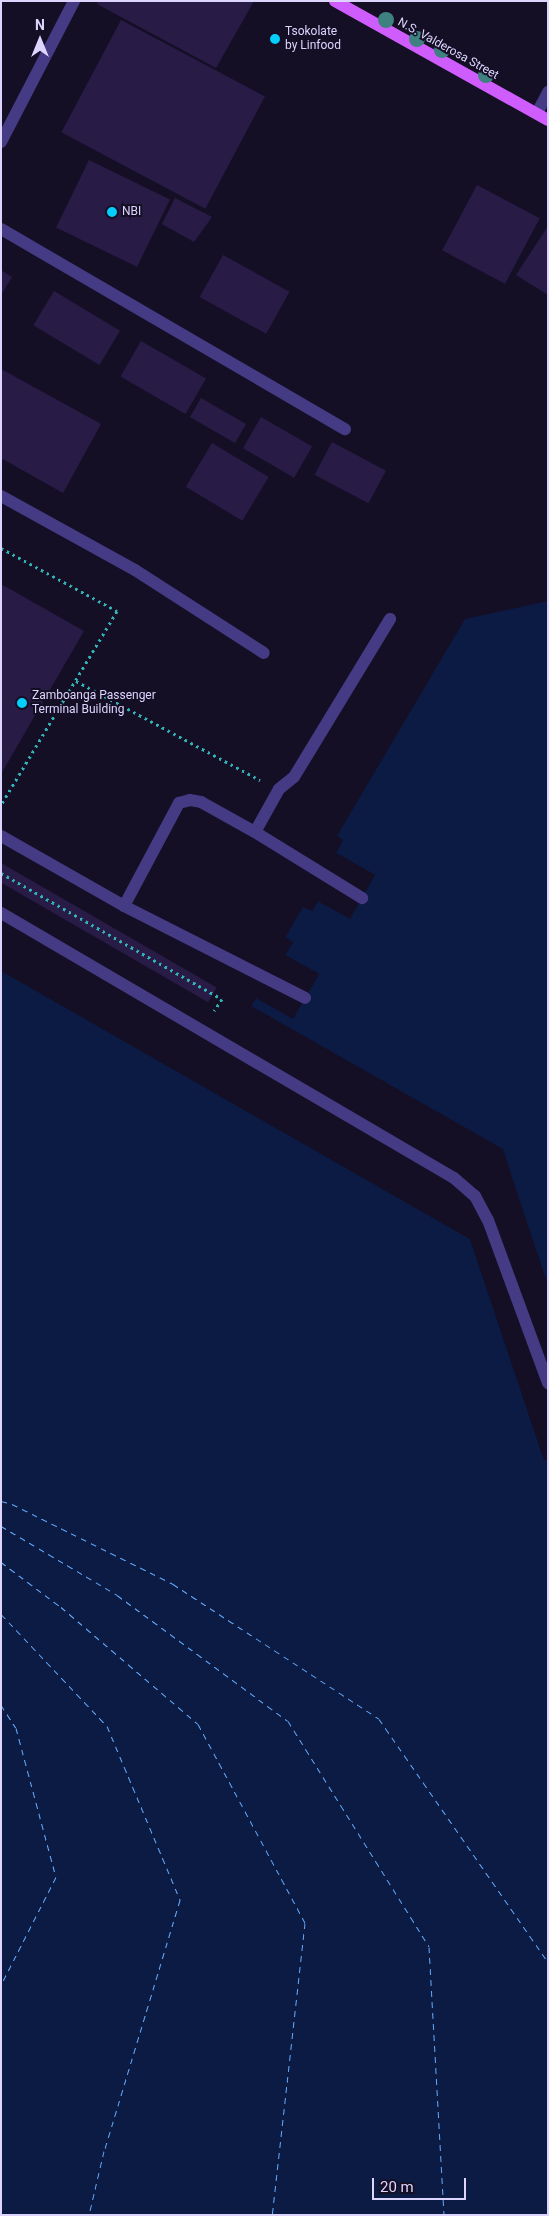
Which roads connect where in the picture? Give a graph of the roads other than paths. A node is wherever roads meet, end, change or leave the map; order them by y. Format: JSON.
{"nodes":[{"id":1,"x":74,"y":1,"type":"edge"},
{"id":2,"x":335,"y":1,"type":"edge"},
{"id":3,"x":548,"y":92,"type":"edge"},
{"id":4,"x":536,"y":113,"type":"junction"},
{"id":5,"x":548,"y":120,"type":"edge"},
{"id":6,"x":1,"y":142,"type":"edge"},
{"id":7,"x":1,"y":229,"type":"edge"},
{"id":8,"x":346,"y":429,"type":"dead end"},
{"id":9,"x":1,"y":496,"type":"edge"},
{"id":10,"x":390,"y":619,"type":"dead end"},
{"id":11,"x":264,"y":653,"type":"dead end"},
{"id":12,"x":255,"y":832,"type":"junction"},
{"id":13,"x":1,"y":836,"type":"edge"},
{"id":14,"x":362,"y":898,"type":"dead end"},
{"id":15,"x":124,"y":906,"type":"junction"},
{"id":16,"x":1,"y":913,"type":"edge"},
{"id":17,"x":305,"y":998,"type":"dead end"},
{"id":18,"x":548,"y":1383,"type":"edge"}],
"edges":[{"from":1,"to":6,"type":"street"},
{"from":2,"to":4,"type":"main road","name":"N.S. Valderosa Street"},
{"from":3,"to":4,"type":"street"},
{"from":4,"to":5,"type":"main road","name":"N.S. Valderosa Street"},
{"from":7,"to":8,"type":"street"},
{"from":9,"to":11,"type":"street"},
{"from":10,"to":12,"type":"street"},
{"from":12,"to":14,"type":"street"},
{"from":12,"to":15,"type":"street"},
{"from":13,"to":15,"type":"street"},
{"from":15,"to":17,"type":"street"},
{"from":16,"to":18,"type":"street"}]}
